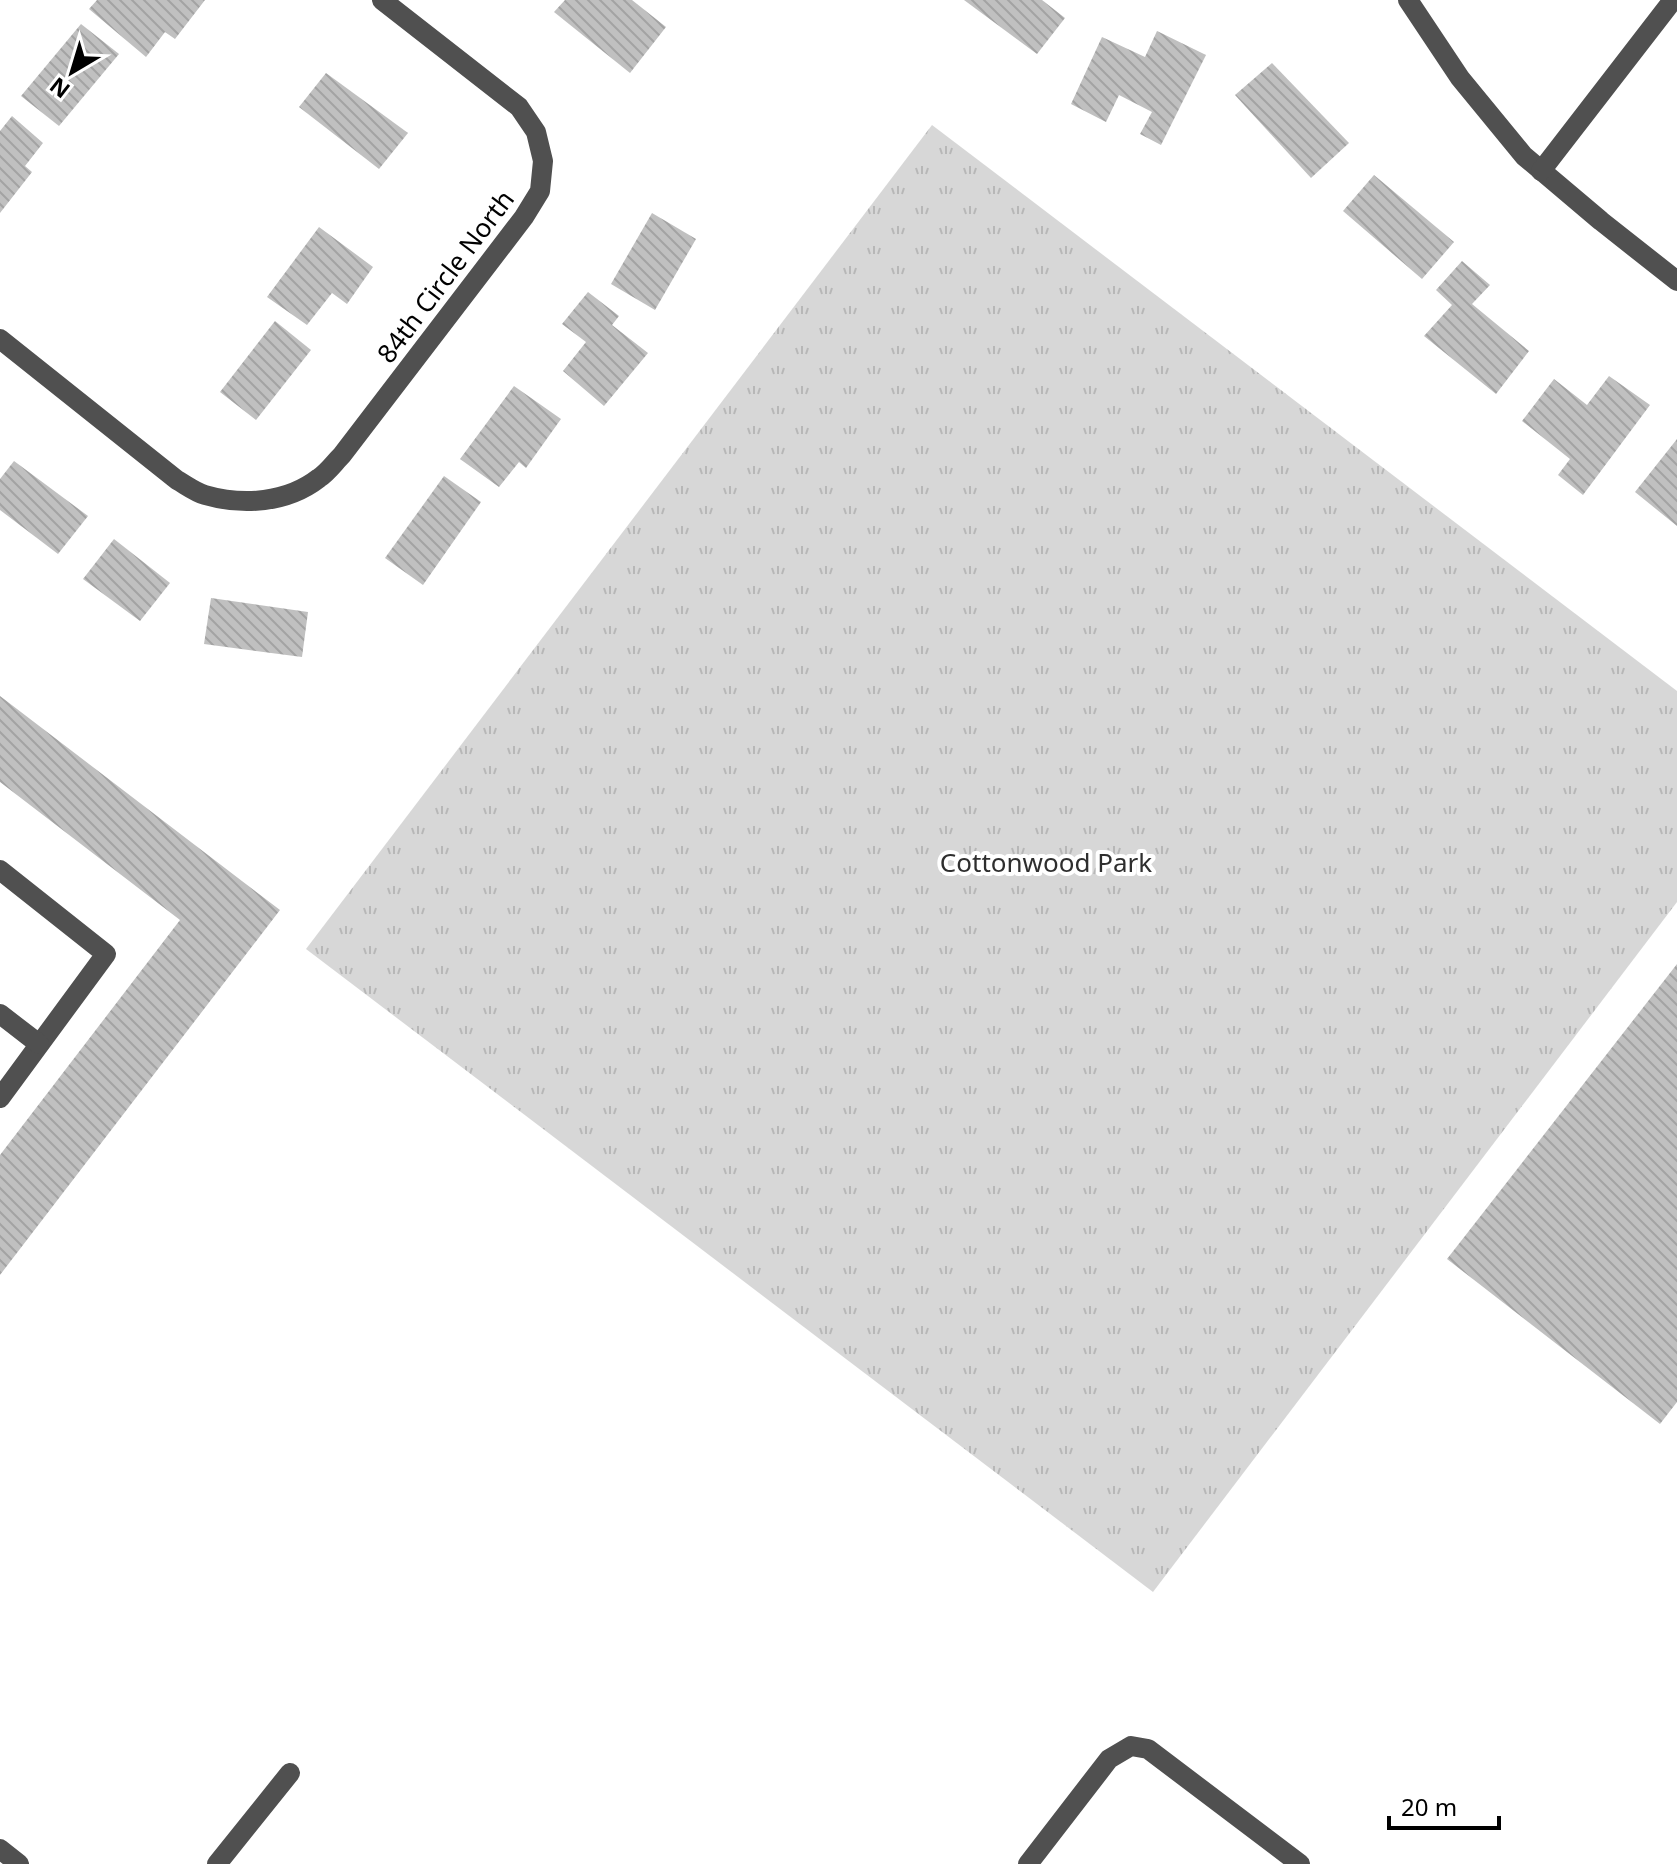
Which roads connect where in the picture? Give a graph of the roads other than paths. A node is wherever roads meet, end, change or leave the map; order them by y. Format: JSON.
{"nodes":[{"id":1,"x":382,"y":0,"type":"edge"},
{"id":2,"x":1408,"y":0,"type":"edge"},
{"id":3,"x":1673,"y":0,"type":"edge"},
{"id":4,"x":1541,"y":171,"type":"junction"},
{"id":5,"x":1677,"y":281,"type":"edge"},
{"id":6,"x":0,"y":339,"type":"edge"},
{"id":7,"x":0,"y":870,"type":"edge"},
{"id":8,"x":0,"y":1014,"type":"edge"},
{"id":9,"x":39,"y":1044,"type":"junction"},
{"id":10,"x":0,"y":1098,"type":"edge"},
{"id":11,"x":290,"y":1773,"type":"dead end"},
{"id":12,"x":0,"y":1849,"type":"edge"},
{"id":13,"x":19,"y":1864,"type":"edge"},
{"id":14,"x":217,"y":1864,"type":"edge"},
{"id":15,"x":1028,"y":1864,"type":"edge"},
{"id":16,"x":1300,"y":1864,"type":"edge"}],
"edges":[{"from":1,"to":6,"type":"street","name":"84th Circle North"},
{"from":2,"to":4,"type":"street"},
{"from":3,"to":4,"type":"street"},
{"from":4,"to":5,"type":"street"},
{"from":7,"to":9,"type":"street"},
{"from":8,"to":9,"type":"street"},
{"from":9,"to":10,"type":"street"},
{"from":11,"to":14,"type":"street"},
{"from":12,"to":13,"type":"street"},
{"from":15,"to":16,"type":"street"}]}
